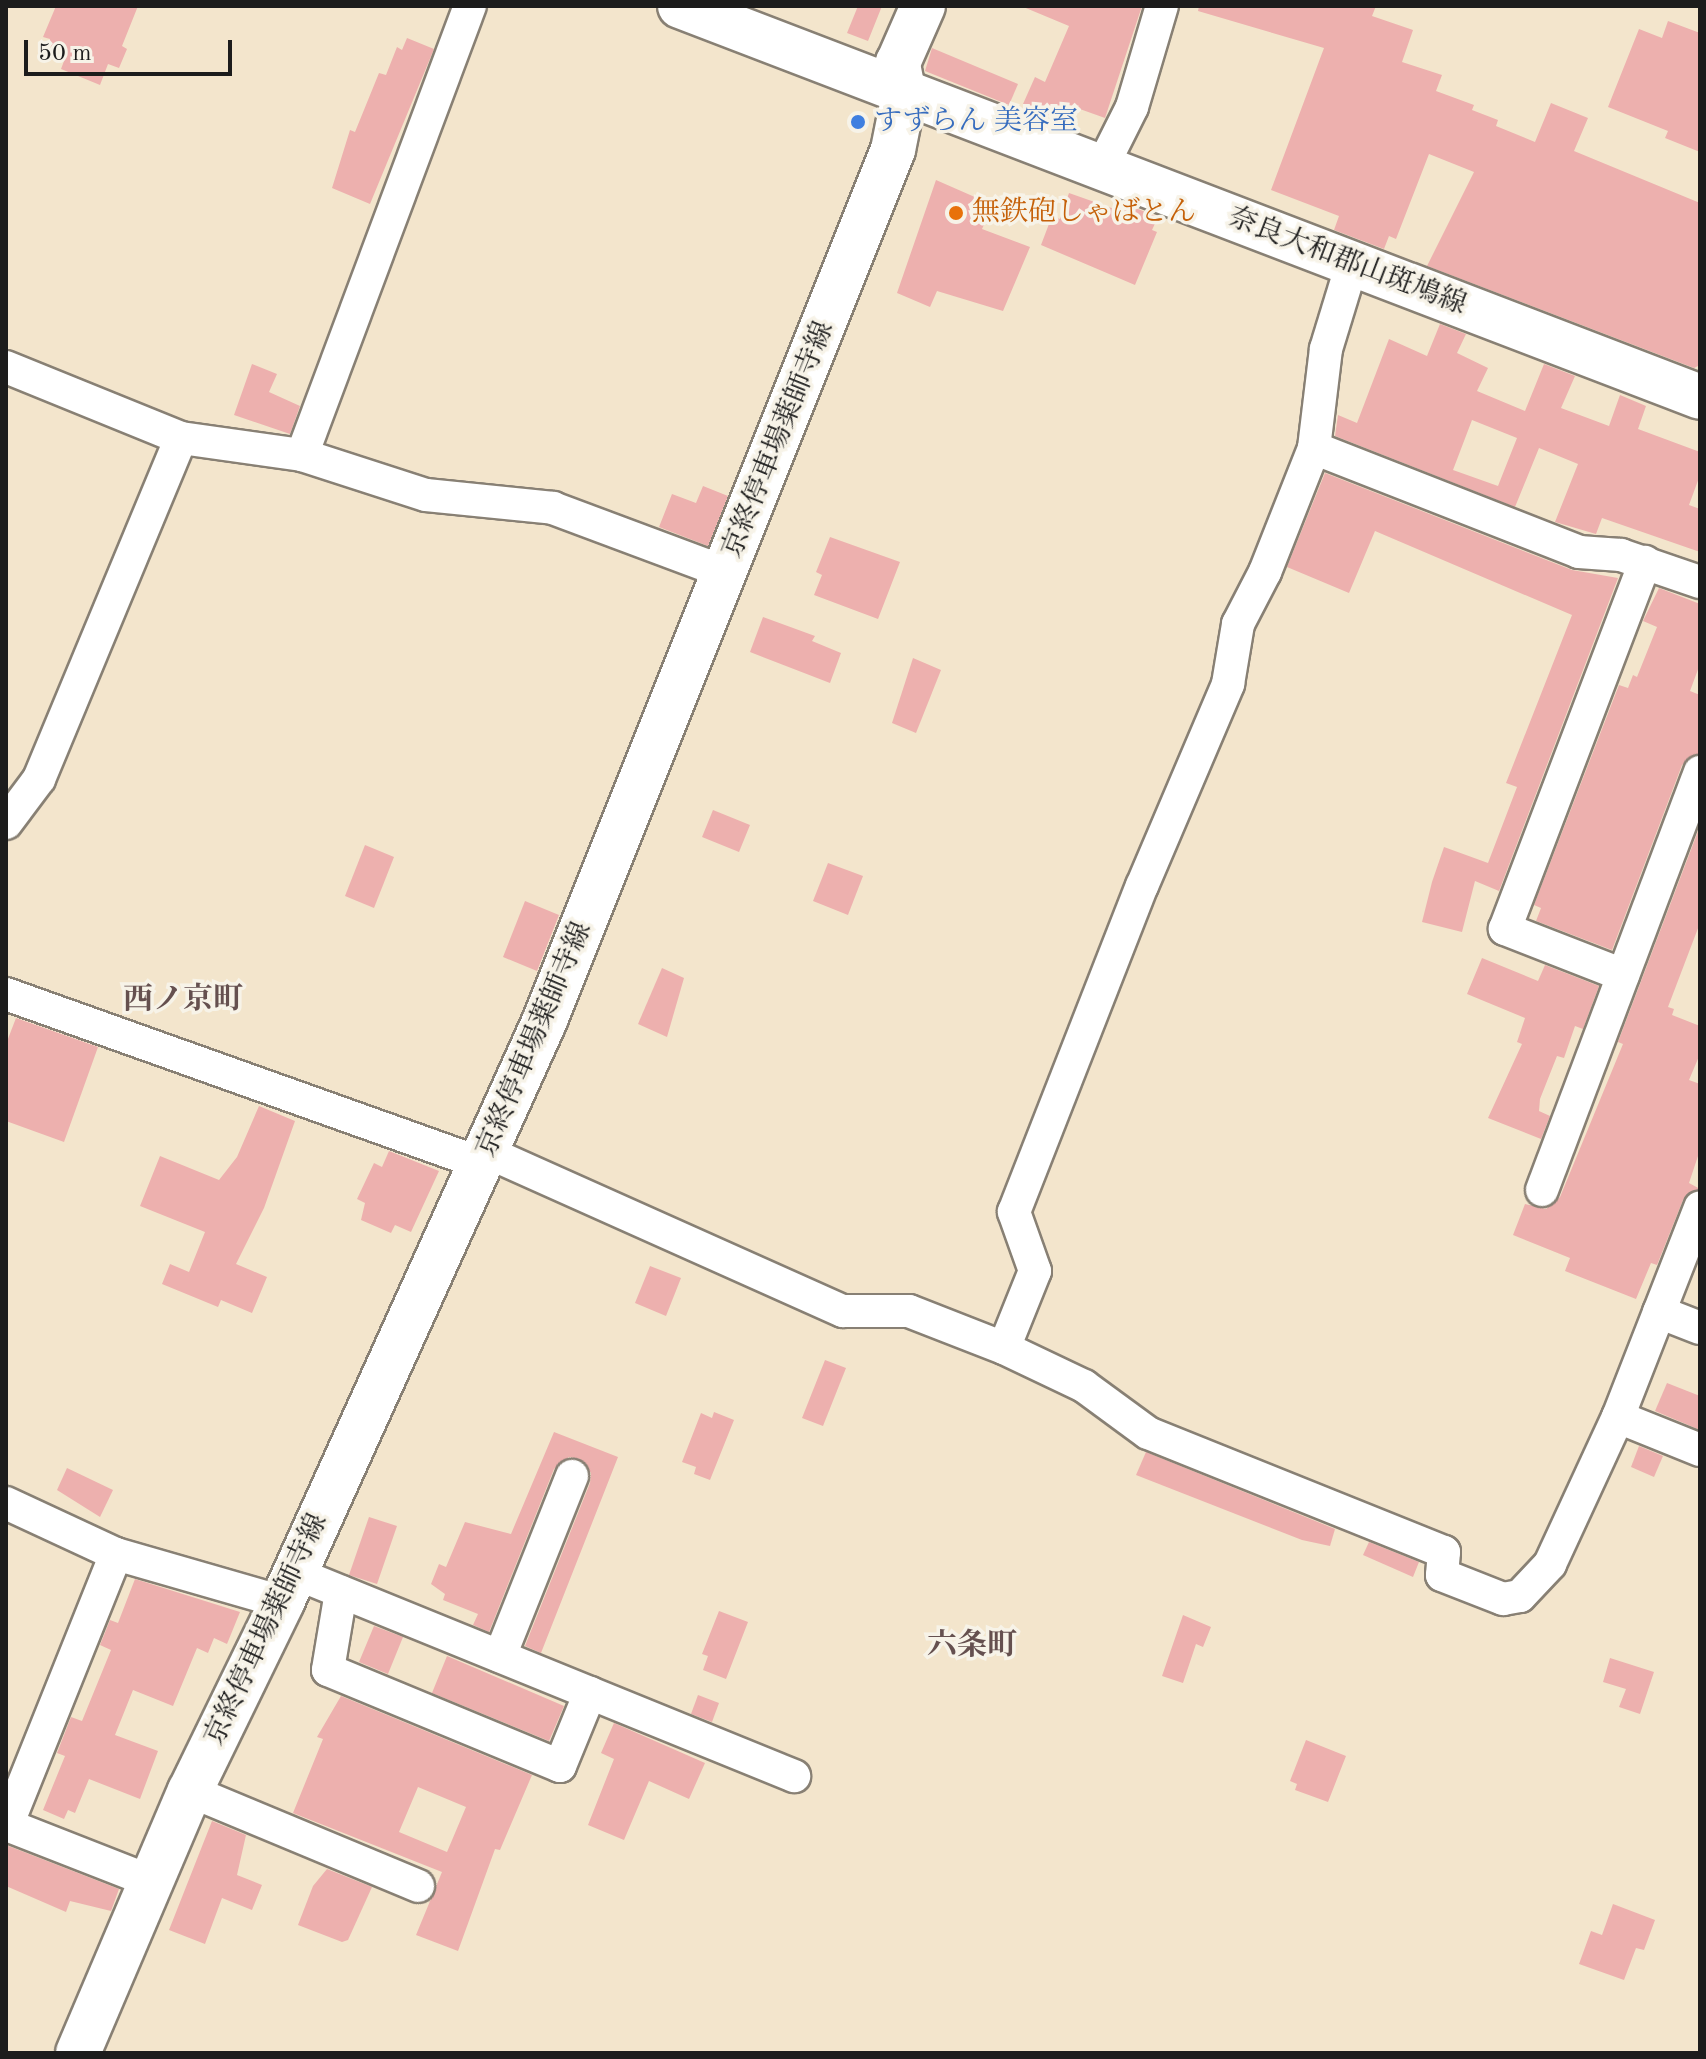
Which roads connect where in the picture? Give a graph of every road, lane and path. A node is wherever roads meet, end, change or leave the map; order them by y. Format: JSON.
{"nodes":[{"id":1,"x":470,"y":6,"type":"edge"},
{"id":2,"x":680,"y":6,"type":"edge"},
{"id":3,"x":923,"y":6,"type":"edge"},
{"id":4,"x":1162,"y":6,"type":"edge"},
{"id":5,"x":904,"y":95,"type":"junction"},
{"id":6,"x":1102,"y":167,"type":"junction"},
{"id":7,"x":1352,"y":264,"type":"junction"},
{"id":8,"x":6,"y":367,"type":"edge"},
{"id":9,"x":1700,"y":397,"type":"edge"},
{"id":10,"x":181,"y":438,"type":"junction"},
{"id":11,"x":1314,"y":448,"type":"junction"},
{"id":12,"x":302,"y":455,"type":"junction"},
{"id":13,"x":1645,"y":562,"type":"junction"},
{"id":14,"x":727,"y":573,"type":"junction"},
{"id":15,"x":1700,"y":582,"type":"edge"},
{"id":16,"x":1700,"y":772,"type":"edge"},
{"id":17,"x":6,"y":823,"type":"edge"},
{"id":18,"x":1623,"y":975,"type":"junction"},
{"id":19,"x":6,"y":994,"type":"edge"},
{"id":20,"x":485,"y":1158,"type":"junction"},
{"id":21,"x":1542,"y":1190,"type":"dead end"},
{"id":22,"x":1700,"y":1208,"type":"edge"},
{"id":23,"x":1659,"y":1312,"type":"junction"},
{"id":24,"x":1700,"y":1328,"type":"edge"},
{"id":25,"x":1004,"y":1348,"type":"junction"},
{"id":26,"x":1618,"y":1417,"type":"junction"},
{"id":27,"x":1700,"y":1450,"type":"edge"},
{"id":28,"x":572,"y":1476,"type":"dead end"},
{"id":29,"x":6,"y":1503,"type":"edge"},
{"id":30,"x":116,"y":1554,"type":"junction"},
{"id":31,"x":289,"y":1587,"type":"junction"},
{"id":32,"x":341,"y":1592,"type":"junction"},
{"id":33,"x":500,"y":1656,"type":"junction"},
{"id":34,"x":590,"y":1693,"type":"junction"},
{"id":35,"x":794,"y":1776,"type":"dead end"},
{"id":36,"x":190,"y":1791,"type":"junction"},
{"id":37,"x":150,"y":1881,"type":"junction"},
{"id":38,"x":418,"y":1886,"type":"dead end"},
{"id":39,"x":78,"y":2053,"type":"edge"}],
"edges":[{"from":1,"to":12,"type":"street"},
{"from":2,"to":5,"type":"main road","name":"奈良大和郡山斑鳩線"},
{"from":3,"to":5,"type":"main road","name":"京終停車場薬師寺線"},
{"from":4,"to":6,"type":"street"},
{"from":5,"to":6,"type":"main road","name":"奈良大和郡山斑鳩線"},
{"from":5,"to":14,"type":"main road","name":"京終停車場薬師寺線"},
{"from":6,"to":7,"type":"main road","name":"奈良大和郡山斑鳩線"},
{"from":7,"to":9,"type":"main road","name":"奈良大和郡山斑鳩線"},
{"from":7,"to":11,"type":"street"},
{"from":8,"to":10,"type":"street"},
{"from":10,"to":12,"type":"street"},
{"from":10,"to":17,"type":"street"},
{"from":11,"to":13,"type":"street"},
{"from":11,"to":25,"type":"street"},
{"from":12,"to":14,"type":"street"},
{"from":13,"to":15,"type":"street"},
{"from":13,"to":18,"type":"street"},
{"from":14,"to":20,"type":"main road","name":"京終停車場薬師寺線"},
{"from":16,"to":18,"type":"street"},
{"from":18,"to":21,"type":"street"},
{"from":19,"to":20,"type":"street"},
{"from":20,"to":25,"type":"street"},
{"from":20,"to":31,"type":"main road","name":"京終停車場薬師寺線"},
{"from":22,"to":23,"type":"street"},
{"from":23,"to":24,"type":"street"},
{"from":23,"to":26,"type":"street"},
{"from":25,"to":26,"type":"street"},
{"from":26,"to":27,"type":"street"},
{"from":28,"to":33,"type":"street"},
{"from":29,"to":30,"type":"street"},
{"from":30,"to":31,"type":"street"},
{"from":30,"to":37,"type":"street"},
{"from":31,"to":32,"type":"street"},
{"from":31,"to":36,"type":"main road","name":"京終停車場薬師寺線"},
{"from":32,"to":33,"type":"street"},
{"from":32,"to":34,"type":"street"},
{"from":33,"to":34,"type":"street"},
{"from":34,"to":35,"type":"street"},
{"from":36,"to":37,"type":"main road","name":"京終停車場薬師寺線"},
{"from":36,"to":38,"type":"street"},
{"from":37,"to":39,"type":"main road","name":"京終停車場薬師寺線"}]}
